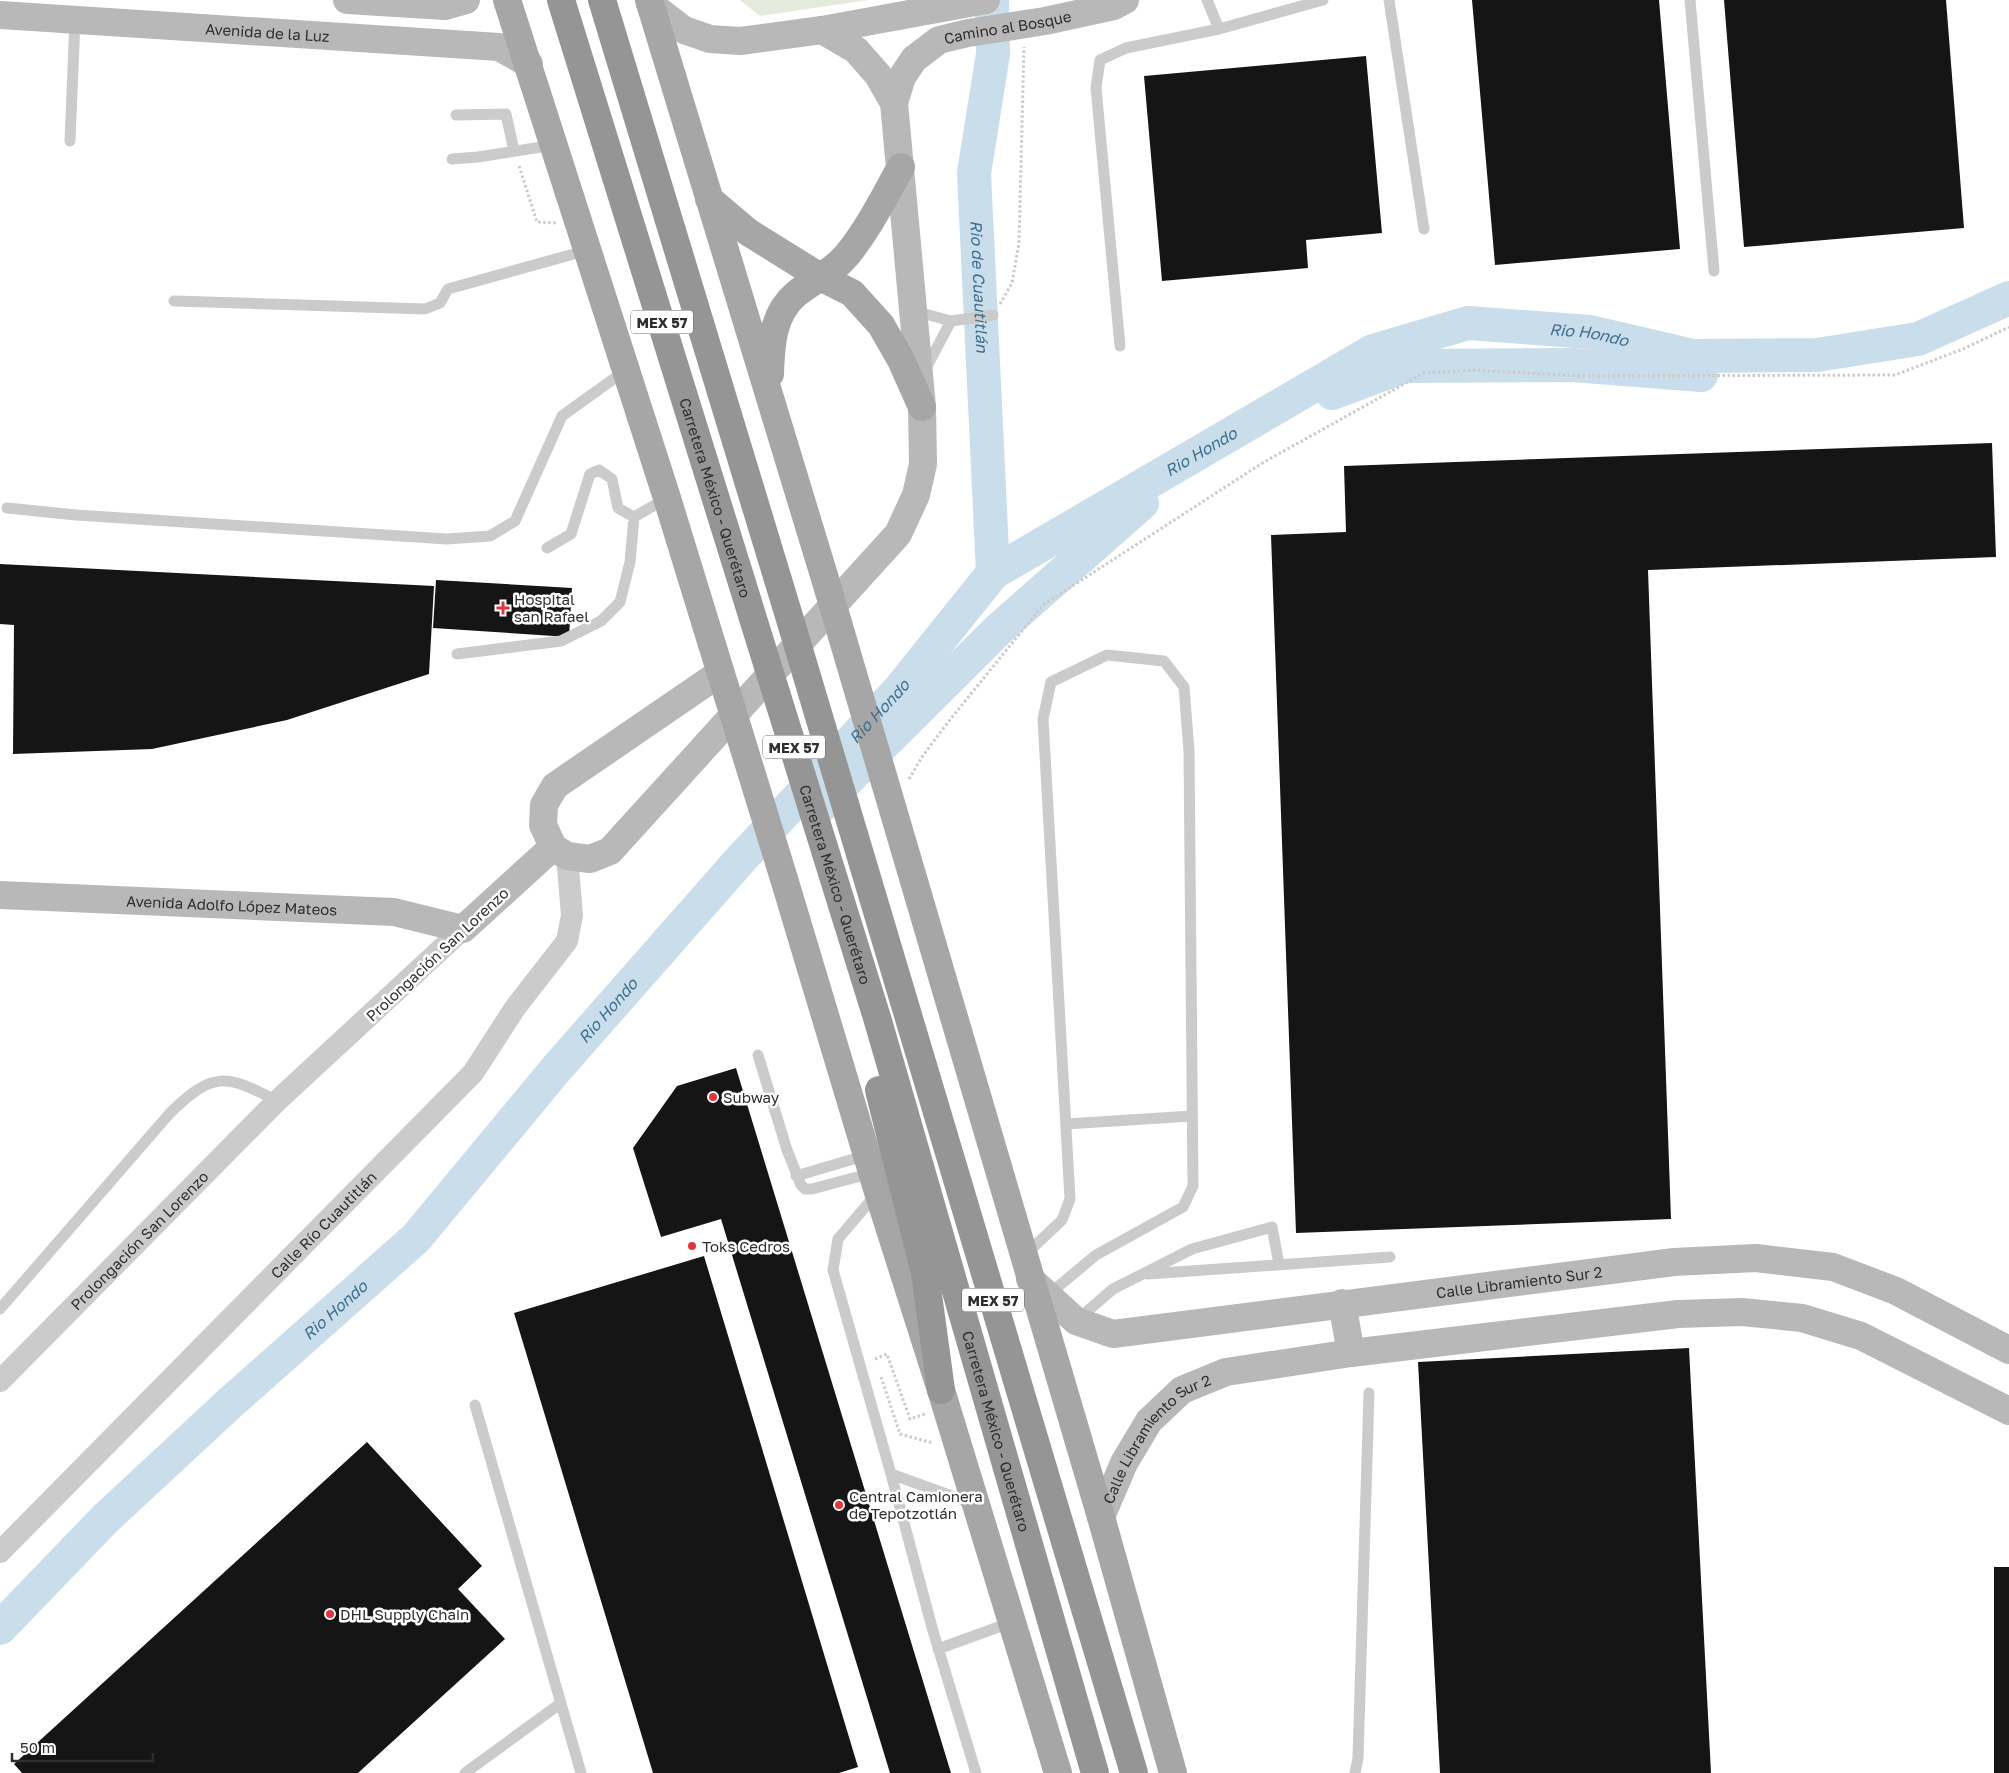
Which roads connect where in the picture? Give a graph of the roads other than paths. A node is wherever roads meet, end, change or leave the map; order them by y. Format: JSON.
{"nodes":[{"id":1,"x":347,"y":0,"type":"edge"},
{"id":2,"x":466,"y":0,"type":"edge"},
{"id":3,"x":508,"y":0,"type":"edge"},
{"id":4,"x":561,"y":0,"type":"edge"},
{"id":5,"x":602,"y":0,"type":"edge"},
{"id":6,"x":1125,"y":0,"type":"edge"},
{"id":7,"x":1207,"y":0,"type":"edge"},
{"id":8,"x":1323,"y":0,"type":"edge"},
{"id":9,"x":1389,"y":0,"type":"edge"},
{"id":10,"x":1690,"y":0,"type":"edge"},
{"id":11,"x":649,"y":2,"type":"edge"},
{"id":12,"x":976,"y":2,"type":"edge"},
{"id":13,"x":0,"y":15,"type":"edge"},
{"id":14,"x":75,"y":19,"type":"junction"},
{"id":15,"x":1219,"y":29,"type":"junction"},
{"id":16,"x":822,"y":30,"type":"junction"},
{"id":17,"x":529,"y":64,"type":"junction"},
{"id":18,"x":894,"y":103,"type":"junction"},
{"id":19,"x":456,"y":115,"type":"dead end"},
{"id":20,"x":70,"y":141,"type":"dead end"},
{"id":21,"x":554,"y":144,"type":"junction"},
{"id":22,"x":514,"y":151,"type":"junction"},
{"id":23,"x":452,"y":158,"type":"dead end"},
{"id":24,"x":901,"y":167,"type":"junction"},
{"id":25,"x":710,"y":199,"type":"junction"},
{"id":26,"x":1424,"y":229,"type":"dead end"},
{"id":27,"x":588,"y":250,"type":"junction"},
{"id":28,"x":1714,"y":271,"type":"dead end"},
{"id":29,"x":822,"y":278,"type":"junction"},
{"id":30,"x":174,"y":301,"type":"dead end"},
{"id":31,"x":913,"y":311,"type":"junction"},
{"id":32,"x":993,"y":315,"type":"road end"},
{"id":33,"x":956,"y":320,"type":"junction"},
{"id":34,"x":1120,"y":346,"type":"dead end"},
{"id":35,"x":626,"y":370,"type":"junction"},
{"id":36,"x":770,"y":394,"type":"junction"},
{"id":37,"x":920,"y":394,"type":"junction"},
{"id":38,"x":667,"y":498,"type":"junction"},
{"id":39,"x":7,"y":508,"type":"dead end"},
{"id":40,"x":634,"y":517,"type":"junction"},
{"id":41,"x":547,"y":548,"type":"dead end"},
{"id":42,"x":457,"y":654,"type":"dead end"},
{"id":43,"x":720,"y":672,"type":"junction"},
{"id":44,"x":560,"y":852,"type":"junction"},
{"id":45,"x":0,"y":895,"type":"edge"},
{"id":46,"x":463,"y":929,"type":"junction"},
{"id":47,"x":878,"y":1021,"type":"junction"},
{"id":48,"x":758,"y":1055,"type":"dead end"},
{"id":49,"x":277,"y":1101,"type":"junction"},
{"id":50,"x":1192,"y":1116,"type":"junction"},
{"id":51,"x":1066,"y":1124,"type":"junction"},
{"id":52,"x":872,"y":1173,"type":"junction"},
{"id":53,"x":796,"y":1176,"type":"junction"},
{"id":54,"x":1390,"y":1257,"type":"dead end"},
{"id":55,"x":1279,"y":1264,"type":"junction"},
{"id":56,"x":1141,"y":1274,"type":"junction"},
{"id":57,"x":1034,"y":1277,"type":"junction"},
{"id":58,"x":1342,"y":1303,"type":"junction"},
{"id":59,"x":0,"y":1309,"type":"edge"},
{"id":60,"x":1076,"y":1320,"type":"junction"},
{"id":61,"x":2009,"y":1350,"type":"edge"},
{"id":62,"x":1351,"y":1353,"type":"junction"},
{"id":63,"x":0,"y":1381,"type":"edge"},
{"id":64,"x":942,"y":1390,"type":"junction"},
{"id":65,"x":1370,"y":1393,"type":"dead end"},
{"id":66,"x":475,"y":1405,"type":"dead end"},
{"id":67,"x":2009,"y":1411,"type":"edge"},
{"id":68,"x":891,"y":1474,"type":"junction"},
{"id":69,"x":976,"y":1504,"type":"junction"},
{"id":70,"x":1101,"y":1517,"type":"junction"},
{"id":71,"x":0,"y":1552,"type":"edge"},
{"id":72,"x":1012,"y":1622,"type":"junction"},
{"id":73,"x":938,"y":1649,"type":"junction"},
{"id":74,"x":561,"y":1704,"type":"junction"},
{"id":75,"x":1057,"y":1772,"type":"edge"},
{"id":76,"x":465,"y":1773,"type":"edge"},
{"id":77,"x":581,"y":1773,"type":"edge"},
{"id":78,"x":976,"y":1773,"type":"edge"},
{"id":79,"x":1095,"y":1773,"type":"edge"},
{"id":80,"x":1134,"y":1773,"type":"edge"},
{"id":81,"x":1173,"y":1773,"type":"edge"},
{"id":82,"x":1355,"y":1773,"type":"edge"}],
"edges":[{"from":1,"to":2,"type":"main road"},
{"from":3,"to":17,"type":"main road"},
{"from":4,"to":47,"type":"highway","name":"Carretera México - Querétaro","number":"MEX 57"},
{"from":5,"to":80,"type":"highway","name":"Carretera México - Querétaro","number":"MEX 57"},
{"from":6,"to":18,"type":"main road","name":"Camino al Bosque"},
{"from":7,"to":15,"type":"lane"},
{"from":8,"to":15,"type":"lane"},
{"from":9,"to":26,"type":"lane"},
{"from":10,"to":28,"type":"lane"},
{"from":11,"to":16,"type":"main road"},
{"from":11,"to":25,"type":"main road"},
{"from":12,"to":16,"type":"main road"},
{"from":13,"to":14,"type":"main road","name":"Avenida de la Luz"},
{"from":14,"to":17,"type":"main road","name":"Avenida de la Luz"},
{"from":14,"to":20,"type":"lane"},
{"from":15,"to":34,"type":"lane"},
{"from":16,"to":18,"type":"main road"},
{"from":17,"to":21,"type":"main road"},
{"from":18,"to":24,"type":"main road"},
{"from":19,"to":22,"type":"lane"},
{"from":21,"to":22,"type":"lane"},
{"from":21,"to":27,"type":"main road"},
{"from":22,"to":23,"type":"lane"},
{"from":24,"to":29,"type":"main road"},
{"from":24,"to":31,"type":"main road"},
{"from":25,"to":29,"type":"main road"},
{"from":25,"to":36,"type":"main road"},
{"from":27,"to":30,"type":"lane"},
{"from":27,"to":35,"type":"main road"},
{"from":29,"to":36,"type":"main road"},
{"from":29,"to":37,"type":"main road"},
{"from":31,"to":33,"type":"lane"},
{"from":31,"to":37,"type":"main road"},
{"from":32,"to":33,"type":"lane"},
{"from":33,"to":37,"type":"lane"},
{"from":35,"to":38,"type":"main road"},
{"from":35,"to":39,"type":"lane"},
{"from":36,"to":57,"type":"main road"},
{"from":37,"to":44,"type":"main road"},
{"from":38,"to":40,"type":"lane"},
{"from":38,"to":43,"type":"main road"},
{"from":40,"to":41,"type":"lane"},
{"from":40,"to":42,"type":"lane"},
{"from":43,"to":44,"type":"main road"},
{"from":43,"to":52,"type":"main road"},
{"from":44,"to":46,"type":"main road","name":"Prolongación San Lorenzo"},
{"from":44,"to":71,"type":"street","name":"Calle Río Cuautitlán"},
{"from":45,"to":46,"type":"main road","name":"Avenida Adolfo López Mateos"},
{"from":46,"to":49,"type":"street","name":"Prolongación San Lorenzo"},
{"from":47,"to":64,"type":"highway"},
{"from":47,"to":79,"type":"highway","name":"Carretera México - Querétaro","number":"MEX 57"},
{"from":48,"to":53,"type":"lane"},
{"from":49,"to":59,"type":"lane"},
{"from":49,"to":63,"type":"street","name":"Prolongación San Lorenzo"},
{"from":50,"to":51,"type":"lane"},
{"from":50,"to":51,"type":"lane"},
{"from":50,"to":57,"type":"lane"},
{"from":51,"to":57,"type":"lane"},
{"from":52,"to":53,"type":"lane"},
{"from":52,"to":53,"type":"lane"},
{"from":52,"to":64,"type":"main road"},
{"from":52,"to":68,"type":"lane"},
{"from":54,"to":55,"type":"lane"},
{"from":55,"to":56,"type":"lane"},
{"from":55,"to":56,"type":"lane"},
{"from":56,"to":60,"type":"lane"},
{"from":57,"to":60,"type":"main road","name":"Calle Libramiento Sur 2"},
{"from":57,"to":70,"type":"main road"},
{"from":58,"to":60,"type":"main road","name":"Calle Libramiento Sur 2"},
{"from":58,"to":61,"type":"main road","name":"Calle Libramiento Sur 2"},
{"from":58,"to":62,"type":"main road"},
{"from":62,"to":67,"type":"main road","name":"Calle Libramiento Sur 2"},
{"from":62,"to":70,"type":"main road","name":"Calle Libramiento Sur 2"},
{"from":64,"to":69,"type":"main road"},
{"from":65,"to":82,"type":"lane"},
{"from":66,"to":74,"type":"lane"},
{"from":68,"to":69,"type":"lane"},
{"from":68,"to":73,"type":"lane"},
{"from":69,"to":72,"type":"main road"},
{"from":70,"to":81,"type":"main road"},
{"from":72,"to":73,"type":"lane"},
{"from":72,"to":75,"type":"main road"},
{"from":73,"to":78,"type":"lane"},
{"from":74,"to":76,"type":"lane"},
{"from":74,"to":77,"type":"lane"}]}
